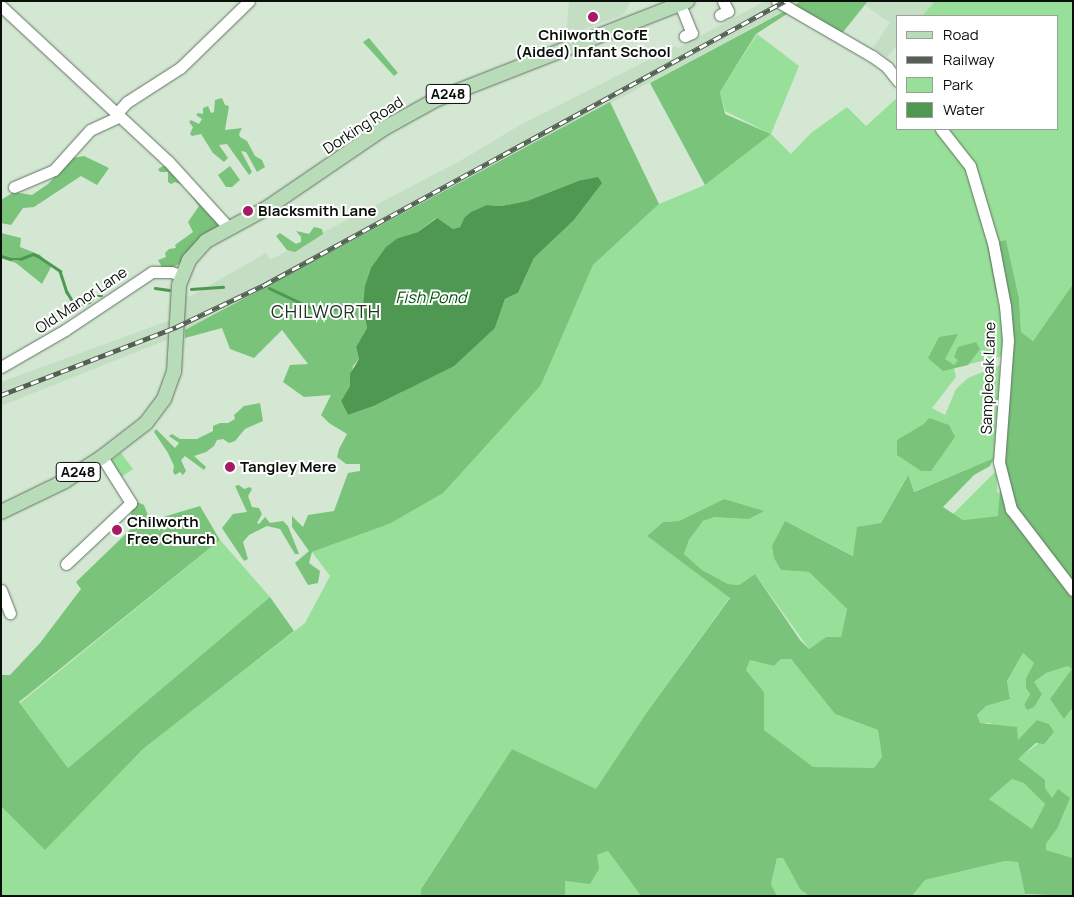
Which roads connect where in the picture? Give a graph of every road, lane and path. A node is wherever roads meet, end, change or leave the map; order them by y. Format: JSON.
{"nodes":[{"id":1,"x":249,"y":1,"type":"edge"},
{"id":2,"x":777,"y":1,"type":"edge"},
{"id":3,"x":683,"y":3,"type":"edge"},
{"id":4,"x":2,"y":10,"type":"edge"},
{"id":5,"x":691,"y":33,"type":"dead end"},
{"id":6,"x":621,"y":34,"type":"dead end"},
{"id":7,"x":588,"y":43,"type":"junction"},
{"id":8,"x":896,"y":78,"type":"edge"},
{"id":9,"x":118,"y":115,"type":"junction"},
{"id":10,"x":943,"y":130,"type":"edge"},
{"id":11,"x":14,"y":187,"type":"dead end"},
{"id":12,"x":229,"y":228,"type":"junction"},
{"id":13,"x":182,"y":275,"type":"junction"},
{"id":14,"x":1,"y":368,"type":"edge"},
{"id":15,"x":102,"y":457,"type":"junction"},
{"id":16,"x":1,"y":512,"type":"edge"},
{"id":17,"x":66,"y":564,"type":"dead end"},
{"id":18,"x":1,"y":590,"type":"edge"},
{"id":19,"x":1073,"y":590,"type":"edge"},
{"id":20,"x":10,"y":613,"type":"dead end"}],
"edges":[{"from":1,"to":9,"type":"street"},
{"from":2,"to":8,"type":"street"},
{"from":3,"to":5,"type":"street"},
{"from":3,"to":7,"type":"main road","name":"Dorking Road","number":"A248"},
{"from":4,"to":9,"type":"street"},
{"from":6,"to":7,"type":"street"},
{"from":7,"to":12,"type":"main road","name":"Dorking Road","number":"A248"},
{"from":9,"to":11,"type":"street"},
{"from":9,"to":12,"type":"street"},
{"from":10,"to":19,"type":"street","name":"Sampleoak Lane"},
{"from":12,"to":13,"type":"main road","name":"Dorking Road","number":"A248"},
{"from":13,"to":14,"type":"street","name":"Old Manor Lane"},
{"from":13,"to":15,"type":"main road","name":"Dorking Road","number":"A248"},
{"from":15,"to":16,"type":"main road","number":"A248"},
{"from":15,"to":17,"type":"street"},
{"from":18,"to":20,"type":"street"}]}
